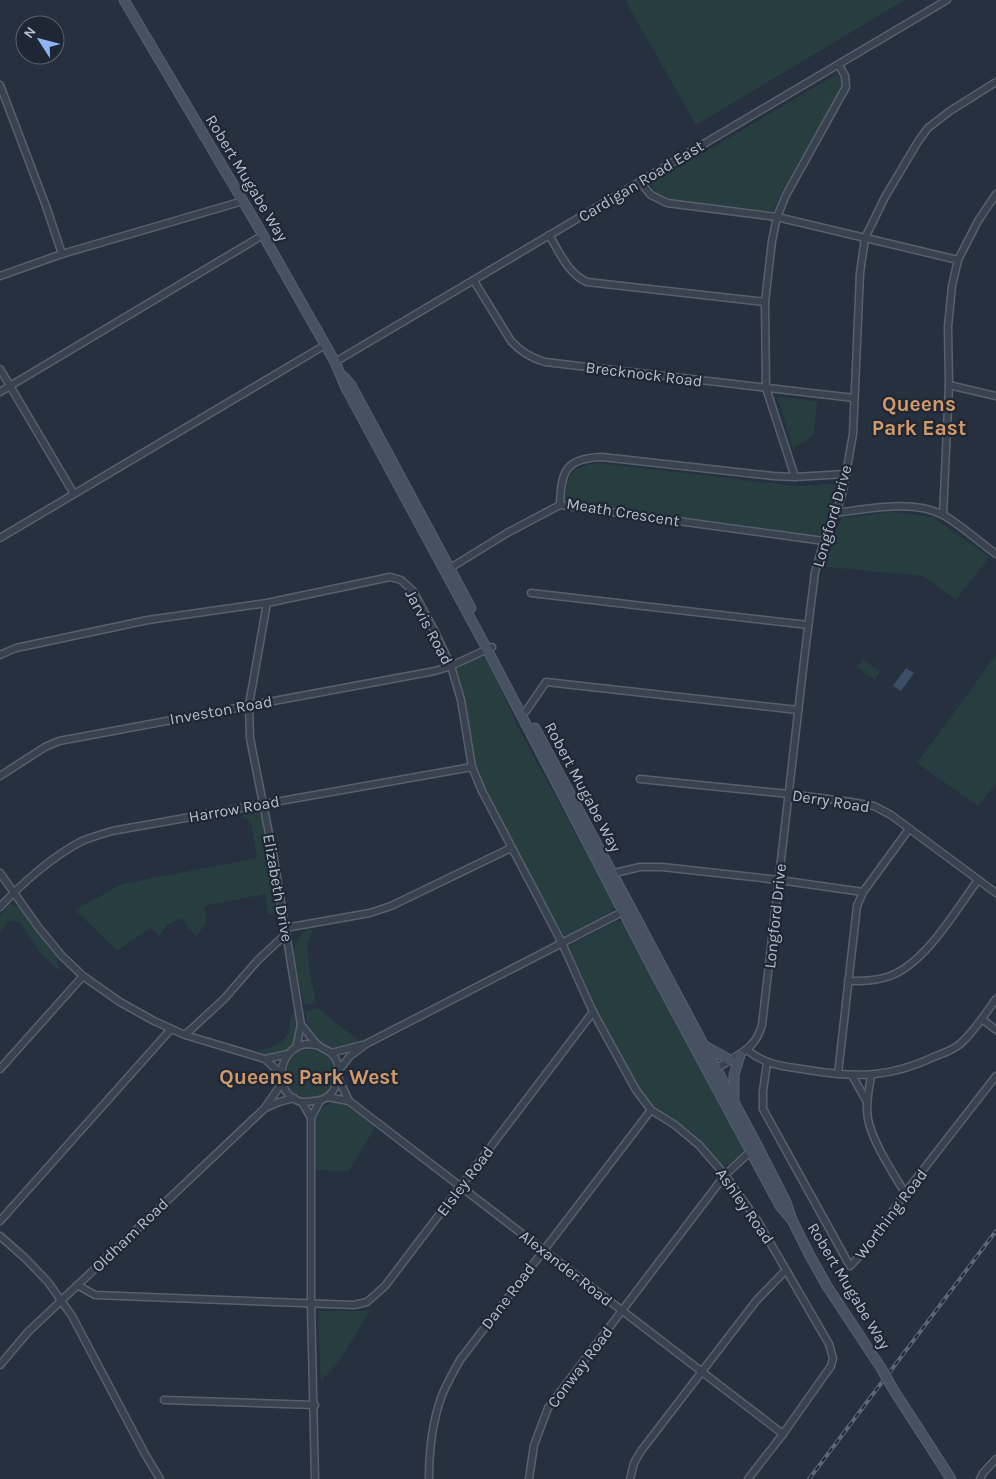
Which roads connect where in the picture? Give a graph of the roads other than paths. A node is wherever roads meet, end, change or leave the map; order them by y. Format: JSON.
{"nodes":[{"id":1,"x":124,"y":0,"type":"edge"},
{"id":2,"x":947,"y":0,"type":"edge"},
{"id":3,"x":839,"y":65,"type":"junction"},
{"id":4,"x":996,"y":82,"type":"edge"},
{"id":5,"x":0,"y":85,"type":"edge"},
{"id":6,"x":640,"y":182,"type":"junction"},
{"id":7,"x":996,"y":194,"type":"edge"},
{"id":8,"x":243,"y":201,"type":"junction"},
{"id":9,"x":777,"y":217,"type":"junction"},
{"id":10,"x":263,"y":235,"type":"junction"},
{"id":11,"x":549,"y":235,"type":"junction"},
{"id":12,"x":865,"y":238,"type":"junction"},
{"id":13,"x":62,"y":254,"type":"junction"},
{"id":14,"x":958,"y":260,"type":"junction"},
{"id":15,"x":0,"y":276,"type":"edge"},
{"id":16,"x":474,"y":281,"type":"junction"},
{"id":17,"x":764,"y":302,"type":"junction"},
{"id":18,"x":326,"y":345,"type":"junction"},
{"id":19,"x":335,"y":362,"type":"junction"},
{"id":20,"x":0,"y":369,"type":"edge"},
{"id":21,"x":949,"y":385,"type":"junction"},
{"id":22,"x":10,"y":386,"type":"junction"},
{"id":23,"x":766,"y":388,"type":"junction"},
{"id":24,"x":0,"y":392,"type":"edge"},
{"id":25,"x":996,"y":396,"type":"edge"},
{"id":26,"x":854,"y":398,"type":"junction"},
{"id":27,"x":846,"y":474,"type":"junction"},
{"id":28,"x":795,"y":477,"type":"junction"},
{"id":29,"x":74,"y":494,"type":"junction"},
{"id":30,"x":560,"y":505,"type":"junction"},
{"id":31,"x":836,"y":513,"type":"junction"},
{"id":32,"x":943,"y":515,"type":"junction"},
{"id":33,"x":0,"y":538,"type":"edge"},
{"id":34,"x":824,"y":541,"type":"junction"},
{"id":35,"x":996,"y":554,"type":"edge"},
{"id":36,"x":447,"y":570,"type":"junction"},
{"id":37,"x":531,"y":593,"type":"dead end"},
{"id":38,"x":267,"y":602,"type":"junction"},
{"id":39,"x":808,"y":625,"type":"junction"},
{"id":40,"x":490,"y":648,"type":"junction"},
{"id":41,"x":0,"y":655,"type":"edge"},
{"id":42,"x":451,"y":666,"type":"junction"},
{"id":43,"x":249,"y":705,"type":"junction"},
{"id":44,"x":798,"y":710,"type":"junction"},
{"id":45,"x":526,"y":712,"type":"junction"},
{"id":46,"x":472,"y":768,"type":"junction"},
{"id":47,"x":0,"y":776,"type":"edge"},
{"id":48,"x":640,"y":779,"type":"dead end"},
{"id":49,"x":789,"y":794,"type":"junction"},
{"id":50,"x":263,"y":804,"type":"junction"},
{"id":51,"x":910,"y":829,"type":"junction"},
{"id":52,"x":511,"y":848,"type":"junction"},
{"id":53,"x":0,"y":873,"type":"edge"},
{"id":54,"x":608,"y":874,"type":"junction"},
{"id":55,"x":779,"y":880,"type":"junction"},
{"id":56,"x":978,"y":880,"type":"junction"},
{"id":57,"x":13,"y":892,"type":"junction"},
{"id":58,"x":863,"y":892,"type":"junction"},
{"id":59,"x":996,"y":892,"type":"edge"},
{"id":60,"x":0,"y":907,"type":"edge"},
{"id":61,"x":626,"y":910,"type":"junction"},
{"id":62,"x":286,"y":931,"type":"junction"},
{"id":63,"x":562,"y":943,"type":"junction"},
{"id":64,"x":83,"y":976,"type":"junction"},
{"id":65,"x":848,"y":981,"type":"junction"},
{"id":66,"x":996,"y":999,"type":"edge"},
{"id":67,"x":593,"y":1012,"type":"junction"},
{"id":68,"x":982,"y":1019,"type":"junction"},
{"id":69,"x":301,"y":1025,"type":"junction"},
{"id":70,"x":171,"y":1029,"type":"junction"},
{"id":71,"x":996,"y":1030,"type":"edge"},
{"id":72,"x":185,"y":1035,"type":"junction"},
{"id":73,"x":366,"y":1044,"type":"junction"},
{"id":74,"x":318,"y":1045,"type":"junction"},
{"id":75,"x":700,"y":1047,"type":"junction"},
{"id":76,"x":296,"y":1048,"type":"junction"},
{"id":77,"x":331,"y":1052,"type":"junction"},
{"id":78,"x":743,"y":1053,"type":"junction"},
{"id":79,"x":288,"y":1054,"type":"junction"},
{"id":80,"x":266,"y":1059,"type":"junction"},
{"id":81,"x":730,"y":1060,"type":"junction"},
{"id":82,"x":767,"y":1063,"type":"junction"},
{"id":83,"x":0,"y":1069,"type":"edge"},
{"id":84,"x":716,"y":1069,"type":"junction"},
{"id":85,"x":339,"y":1070,"type":"junction"},
{"id":86,"x":280,"y":1074,"type":"junction"},
{"id":87,"x":838,"y":1074,"type":"junction"},
{"id":88,"x":852,"y":1075,"type":"junction"},
{"id":89,"x":871,"y":1076,"type":"junction"},
{"id":90,"x":996,"y":1076,"type":"edge"},
{"id":91,"x":339,"y":1080,"type":"junction"},
{"id":92,"x":282,"y":1083,"type":"junction"},
{"id":93,"x":718,"y":1090,"type":"junction"},
{"id":94,"x":327,"y":1097,"type":"junction"},
{"id":95,"x":294,"y":1098,"type":"junction"},
{"id":96,"x":320,"y":1101,"type":"junction"},
{"id":97,"x":349,"y":1101,"type":"junction"},
{"id":98,"x":302,"y":1102,"type":"junction"},
{"id":99,"x":734,"y":1102,"type":"junction"},
{"id":100,"x":867,"y":1103,"type":"junction"},
{"id":101,"x":264,"y":1109,"type":"junction"},
{"id":102,"x":651,"y":1110,"type":"junction"},
{"id":103,"x":310,"y":1118,"type":"junction"},
{"id":104,"x":751,"y":1151,"type":"junction"},
{"id":105,"x":724,"y":1175,"type":"junction"},
{"id":106,"x":461,"y":1186,"type":"junction"},
{"id":107,"x":905,"y":1193,"type":"junction"},
{"id":108,"x":792,"y":1220,"type":"junction"},
{"id":109,"x":0,"y":1222,"type":"edge"},
{"id":110,"x":0,"y":1236,"type":"edge"},
{"id":111,"x":543,"y":1249,"type":"junction"},
{"id":112,"x":786,"y":1270,"type":"junction"},
{"id":113,"x":77,"y":1286,"type":"junction"},
{"id":114,"x":61,"y":1300,"type":"junction"},
{"id":115,"x":312,"y":1304,"type":"junction"},
{"id":116,"x":622,"y":1312,"type":"junction"},
{"id":117,"x":0,"y":1366,"type":"edge"},
{"id":118,"x":702,"y":1372,"type":"junction"},
{"id":119,"x":164,"y":1400,"type":"dead end"},
{"id":120,"x":315,"y":1405,"type":"junction"},
{"id":121,"x":783,"y":1434,"type":"junction"},
{"id":122,"x":996,"y":1459,"type":"edge"},
{"id":123,"x":160,"y":1479,"type":"edge"},
{"id":124,"x":315,"y":1479,"type":"edge"},
{"id":125,"x":429,"y":1479,"type":"edge"},
{"id":126,"x":529,"y":1479,"type":"edge"},
{"id":127,"x":630,"y":1479,"type":"edge"},
{"id":128,"x":748,"y":1479,"type":"edge"},
{"id":129,"x":951,"y":1479,"type":"edge"},
{"id":130,"x":980,"y":1479,"type":"edge"}],
"edges":[{"from":1,"to":8,"type":"main road","name":"Robert Mugabe Way"},
{"from":2,"to":3,"type":"street","name":"Cardigan Road East"},
{"from":3,"to":6,"type":"street","name":"Cardigan Road East"},
{"from":3,"to":9,"type":"street"},
{"from":4,"to":12,"type":"street","name":"Longford Drive"},
{"from":5,"to":13,"type":"street"},
{"from":6,"to":9,"type":"street"},
{"from":6,"to":11,"type":"street","name":"Cardigan Road East"},
{"from":7,"to":14,"type":"street"},
{"from":8,"to":10,"type":"main road","name":"Robert Mugabe Way"},
{"from":8,"to":13,"type":"street"},
{"from":9,"to":12,"type":"street"},
{"from":9,"to":17,"type":"street"},
{"from":10,"to":18,"type":"main road","name":"Robert Mugabe Way"},
{"from":10,"to":22,"type":"street"},
{"from":11,"to":16,"type":"street","name":"Cardigan Road East"},
{"from":11,"to":17,"type":"street"},
{"from":12,"to":14,"type":"street"},
{"from":12,"to":26,"type":"street","name":"Longford Drive"},
{"from":13,"to":15,"type":"street"},
{"from":14,"to":21,"type":"street"},
{"from":16,"to":19,"type":"street","name":"Cardigan Road East"},
{"from":16,"to":23,"type":"street","name":"Brecknock Road"},
{"from":17,"to":23,"type":"street"},
{"from":18,"to":19,"type":"main road","name":"Robert Mugabe Way"},
{"from":18,"to":29,"type":"street"},
{"from":19,"to":36,"type":"main road","name":"Robert Mugabe Way"},
{"from":20,"to":22,"type":"street"},
{"from":21,"to":25,"type":"street"},
{"from":21,"to":32,"type":"street"},
{"from":22,"to":24,"type":"street"},
{"from":22,"to":29,"type":"street"},
{"from":23,"to":26,"type":"street","name":"Brecknock Road"},
{"from":23,"to":28,"type":"street"},
{"from":26,"to":27,"type":"street","name":"Longford Drive"},
{"from":27,"to":28,"type":"street","name":"Meath Crescent"},
{"from":27,"to":31,"type":"street","name":"Longford Drive"},
{"from":28,"to":30,"type":"street","name":"Meath Crescent"},
{"from":29,"to":33,"type":"street"},
{"from":30,"to":34,"type":"street","name":"Meath Crescent"},
{"from":30,"to":36,"type":"street"},
{"from":31,"to":32,"type":"street"},
{"from":31,"to":34,"type":"street","name":"Longford Drive"},
{"from":32,"to":35,"type":"street"},
{"from":34,"to":39,"type":"street","name":"Longford Drive"},
{"from":36,"to":40,"type":"main road","name":"Robert Mugabe Way"},
{"from":37,"to":39,"type":"street"},
{"from":38,"to":41,"type":"street","name":"Jarvis Road"},
{"from":38,"to":42,"type":"street","name":"Jarvis Road"},
{"from":38,"to":43,"type":"street","name":"Elizabeth Drive"},
{"from":39,"to":44,"type":"street","name":"Longford Drive"},
{"from":40,"to":42,"type":"street","name":"Investon Road"},
{"from":40,"to":45,"type":"main road","name":"Robert Mugabe Way"},
{"from":40,"to":54,"type":"main road","name":"Robert Mugabe Way"},
{"from":42,"to":43,"type":"street","name":"Investon Road"},
{"from":42,"to":46,"type":"street","name":"Jarvis Road"},
{"from":43,"to":47,"type":"street","name":"Investon Road"},
{"from":43,"to":50,"type":"street","name":"Elizabeth Drive"},
{"from":44,"to":45,"type":"street"},
{"from":44,"to":49,"type":"street","name":"Longford Drive"},
{"from":45,"to":54,"type":"main road","name":"Robert Mugabe Way"},
{"from":46,"to":50,"type":"street","name":"Harrow Road"},
{"from":46,"to":52,"type":"street","name":"Jarvis Road"},
{"from":48,"to":49,"type":"street","name":"Derry Road"},
{"from":49,"to":51,"type":"street","name":"Derry Road"},
{"from":49,"to":55,"type":"street","name":"Longford Drive"},
{"from":50,"to":57,"type":"street","name":"Harrow Road"},
{"from":50,"to":62,"type":"street","name":"Elizabeth Drive"},
{"from":51,"to":56,"type":"street","name":"Derry Road"},
{"from":51,"to":58,"type":"street"},
{"from":52,"to":62,"type":"street"},
{"from":52,"to":63,"type":"street","name":"Jarvis Road"},
{"from":53,"to":57,"type":"street"},
{"from":54,"to":55,"type":"street"},
{"from":54,"to":61,"type":"main road","name":"Robert Mugabe Way"},
{"from":55,"to":58,"type":"street"},
{"from":55,"to":78,"type":"street","name":"Longford Drive"},
{"from":56,"to":59,"type":"street","name":"Derry Road"},
{"from":56,"to":65,"type":"street"},
{"from":57,"to":60,"type":"street","name":"Harrow Road"},
{"from":57,"to":64,"type":"street"},
{"from":58,"to":65,"type":"street"},
{"from":61,"to":63,"type":"street"},
{"from":61,"to":75,"type":"main road","name":"Robert Mugabe Way"},
{"from":62,"to":69,"type":"street","name":"Elizabeth Drive"},
{"from":62,"to":72,"type":"street"},
{"from":63,"to":67,"type":"street","name":"Ashley Road"},
{"from":63,"to":73,"type":"street"},
{"from":64,"to":70,"type":"street"},
{"from":64,"to":83,"type":"street"},
{"from":65,"to":87,"type":"street"},
{"from":66,"to":68,"type":"street"},
{"from":67,"to":102,"type":"street","name":"Ashley Road"},
{"from":67,"to":106,"type":"street","name":"Elsley Road"},
{"from":68,"to":71,"type":"street"},
{"from":68,"to":89,"type":"street"},
{"from":69,"to":74,"type":"street"},
{"from":69,"to":76,"type":"street","name":"Elizabeth Drive"},
{"from":70,"to":72,"type":"street"},
{"from":70,"to":109,"type":"street"},
{"from":72,"to":80,"type":"street"},
{"from":73,"to":77,"type":"street"},
{"from":73,"to":85,"type":"street"},
{"from":74,"to":76,"type":"street"},
{"from":74,"to":77,"type":"street"},
{"from":75,"to":81,"type":"main road"},
{"from":75,"to":84,"type":"main road","name":"Robert Mugabe Way"},
{"from":75,"to":93,"type":"main road","name":"Robert Mugabe Way"},
{"from":76,"to":79,"type":"street"},
{"from":77,"to":85,"type":"street"},
{"from":78,"to":81,"type":"street"},
{"from":78,"to":82,"type":"street"},
{"from":78,"to":99,"type":"main road"},
{"from":79,"to":80,"type":"street"},
{"from":79,"to":86,"type":"street"},
{"from":80,"to":86,"type":"street"},
{"from":81,"to":84,"type":"street"},
{"from":82,"to":87,"type":"street"},
{"from":82,"to":107,"type":"street","name":"Worthing Road"},
{"from":84,"to":93,"type":"street"},
{"from":84,"to":99,"type":"main road","name":"Robert Mugabe Way"},
{"from":85,"to":91,"type":"street"},
{"from":86,"to":92,"type":"street"},
{"from":87,"to":88,"type":"street"},
{"from":88,"to":89,"type":"street"},
{"from":88,"to":100,"type":"street"},
{"from":89,"to":100,"type":"street"},
{"from":90,"to":107,"type":"street","name":"Worthing Road"},
{"from":91,"to":94,"type":"street"},
{"from":91,"to":97,"type":"street","name":"Alexander Road"},
{"from":92,"to":95,"type":"street"},
{"from":92,"to":101,"type":"street","name":"Oldham Road"},
{"from":93,"to":104,"type":"main road","name":"Robert Mugabe Way"},
{"from":94,"to":96,"type":"street"},
{"from":94,"to":97,"type":"street","name":"Alexander Road"},
{"from":95,"to":98,"type":"street"},
{"from":95,"to":101,"type":"street","name":"Oldham Road"},
{"from":96,"to":98,"type":"street"},
{"from":96,"to":103,"type":"street"},
{"from":97,"to":106,"type":"street","name":"Alexander Road"},
{"from":98,"to":103,"type":"street"},
{"from":99,"to":108,"type":"main road","name":"Robert Mugabe Way"},
{"from":100,"to":107,"type":"street"},
{"from":101,"to":113,"type":"street","name":"Oldham Road"},
{"from":102,"to":105,"type":"street","name":"Ashley Road"},
{"from":102,"to":111,"type":"street","name":"Dane Road"},
{"from":103,"to":115,"type":"street"},
{"from":104,"to":105,"type":"street","name":"Conway Road"},
{"from":104,"to":108,"type":"main road","name":"Robert Mugabe Way"},
{"from":105,"to":112,"type":"street","name":"Ashley Road"},
{"from":105,"to":116,"type":"street","name":"Conway Road"},
{"from":106,"to":111,"type":"street","name":"Alexander Road"},
{"from":106,"to":115,"type":"street","name":"Elsley Road"},
{"from":108,"to":129,"type":"main road","name":"Robert Mugabe Way","bridge":true},
{"from":110,"to":114,"type":"street"},
{"from":111,"to":116,"type":"street","name":"Alexander Road"},
{"from":111,"to":125,"type":"street","name":"Dane Road"},
{"from":112,"to":118,"type":"street"},
{"from":112,"to":121,"type":"street","name":"Ashley Road"},
{"from":113,"to":114,"type":"street","name":"Oldham Road"},
{"from":113,"to":115,"type":"street","name":"Elsley Road"},
{"from":114,"to":117,"type":"street","name":"Oldham Road"},
{"from":114,"to":123,"type":"street"},
{"from":115,"to":120,"type":"street"},
{"from":116,"to":118,"type":"street","name":"Alexander Road"},
{"from":116,"to":126,"type":"street","name":"Conway Road"},
{"from":118,"to":121,"type":"street","name":"Alexander Road"},
{"from":118,"to":127,"type":"street"},
{"from":119,"to":120,"type":"street"},
{"from":120,"to":124,"type":"street"},
{"from":121,"to":128,"type":"street","name":"Ashley Road"},
{"from":122,"to":130,"type":"street"}]}
